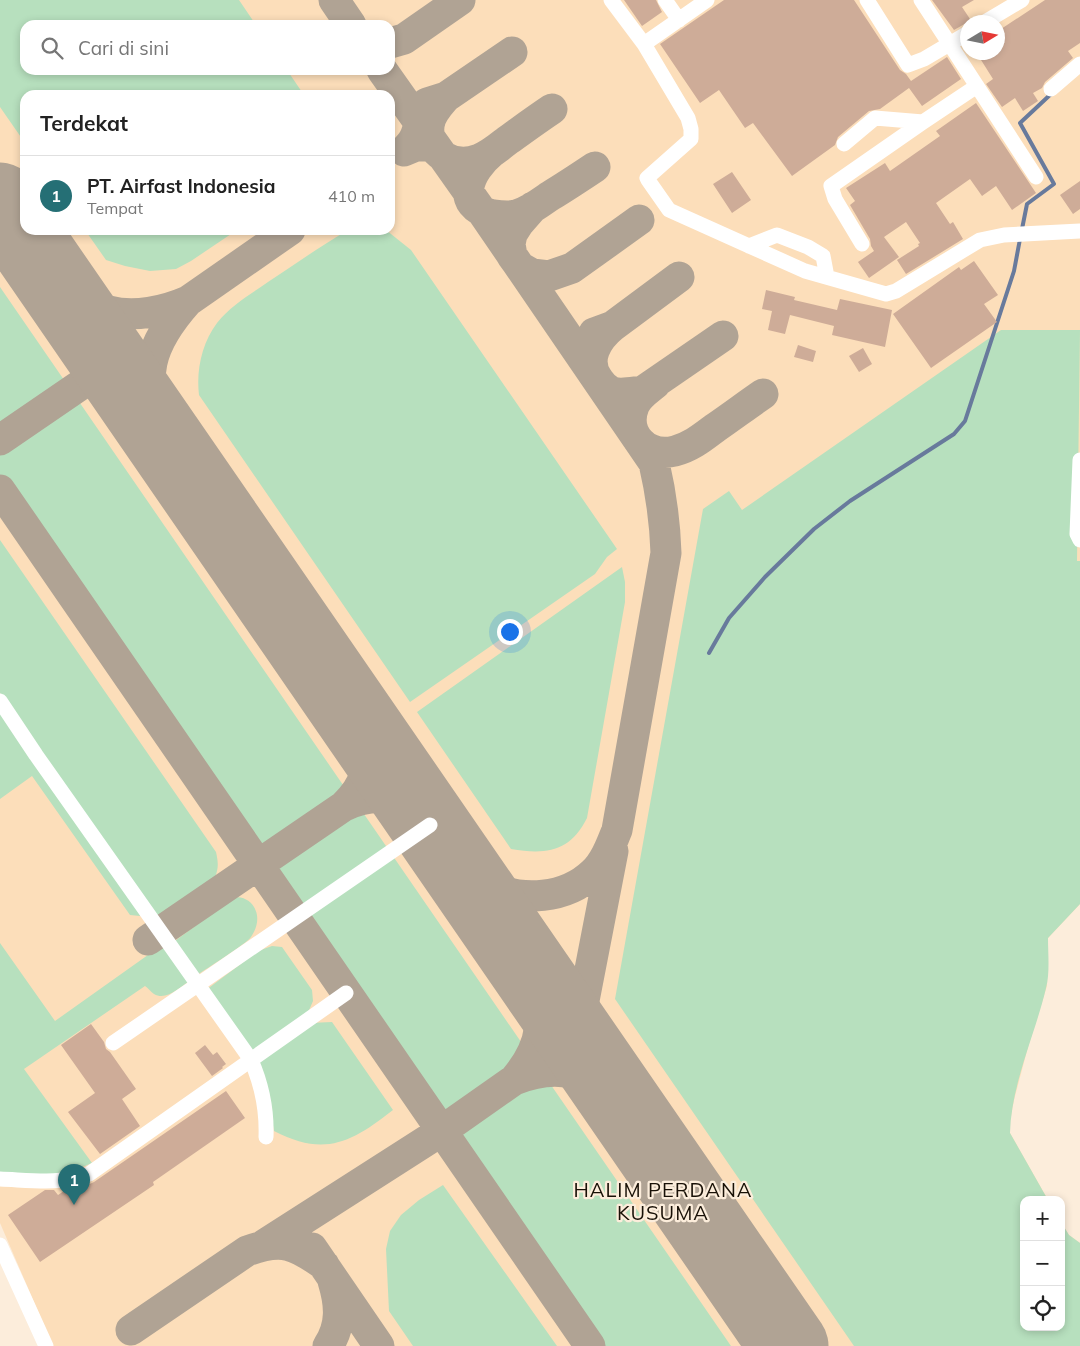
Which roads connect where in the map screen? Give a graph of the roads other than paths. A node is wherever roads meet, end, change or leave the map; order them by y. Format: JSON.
{"nodes":[{"id":1,"x":611,"y":0,"type":"edge"},
{"id":2,"x":665,"y":0,"type":"edge"},
{"id":3,"x":707,"y":0,"type":"edge"},
{"id":4,"x":867,"y":0,"type":"edge"},
{"id":5,"x":921,"y":0,"type":"edge"},
{"id":6,"x":1022,"y":0,"type":"edge"},
{"id":7,"x":997,"y":15,"type":"edge"},
{"id":8,"x":679,"y":20,"type":"junction"},
{"id":9,"x":960,"y":38,"type":"edge"},
{"id":10,"x":644,"y":44,"type":"junction"},
{"id":11,"x":950,"y":44,"type":"junction"},
{"id":12,"x":1080,"y":64,"type":"edge"},
{"id":13,"x":978,"y":86,"type":"junction"},
{"id":14,"x":1051,"y":89,"type":"dead end"},
{"id":15,"x":923,"y":122,"type":"junction"},
{"id":16,"x":844,"y":144,"type":"dead end"},
{"id":17,"x":1036,"y":177,"type":"dead end"},
{"id":18,"x":1080,"y":231,"type":"edge"},
{"id":19,"x":862,"y":244,"type":"dead end"},
{"id":20,"x":749,"y":246,"type":"junction"},
{"id":21,"x":827,"y":277,"type":"junction"},
{"id":22,"x":1080,"y":460,"type":"edge"},
{"id":23,"x":1080,"y":540,"type":"edge"},
{"id":24,"x":0,"y":701,"type":"edge"},
{"id":25,"x":430,"y":825,"type":"dead end"},
{"id":26,"x":197,"y":985,"type":"junction"},
{"id":27,"x":346,"y":993,"type":"dead end"},
{"id":28,"x":113,"y":1043,"type":"dead end"},
{"id":29,"x":251,"y":1060,"type":"junction"},
{"id":30,"x":266,"y":1137,"type":"dead end"},
{"id":31,"x":0,"y":1179,"type":"edge"},
{"id":32,"x":0,"y":1245,"type":"edge"},
{"id":33,"x":46,"y":1346,"type":"edge"}],
"edges":[{"from":1,"to":10,"type":"lane"},
{"from":2,"to":8,"type":"lane"},
{"from":3,"to":8,"type":"lane"},
{"from":4,"to":11,"type":"lane"},
{"from":5,"to":11,"type":"lane"},
{"from":6,"to":7,"type":"lane"},
{"from":8,"to":10,"type":"lane"},
{"from":9,"to":11,"type":"lane"},
{"from":10,"to":20,"type":"lane"},
{"from":11,"to":13,"type":"lane"},
{"from":12,"to":14,"type":"lane"},
{"from":13,"to":15,"type":"lane"},
{"from":13,"to":17,"type":"lane"},
{"from":15,"to":16,"type":"lane"},
{"from":15,"to":19,"type":"lane"},
{"from":18,"to":21,"type":"lane"},
{"from":20,"to":21,"type":"lane"},
{"from":20,"to":21,"type":"lane"},
{"from":22,"to":23,"type":"lane"},
{"from":24,"to":26,"type":"lane"},
{"from":25,"to":26,"type":"lane"},
{"from":26,"to":28,"type":"lane"},
{"from":26,"to":29,"type":"lane"},
{"from":27,"to":29,"type":"lane"},
{"from":29,"to":30,"type":"lane"},
{"from":29,"to":31,"type":"lane"},
{"from":32,"to":33,"type":"lane"}]}
